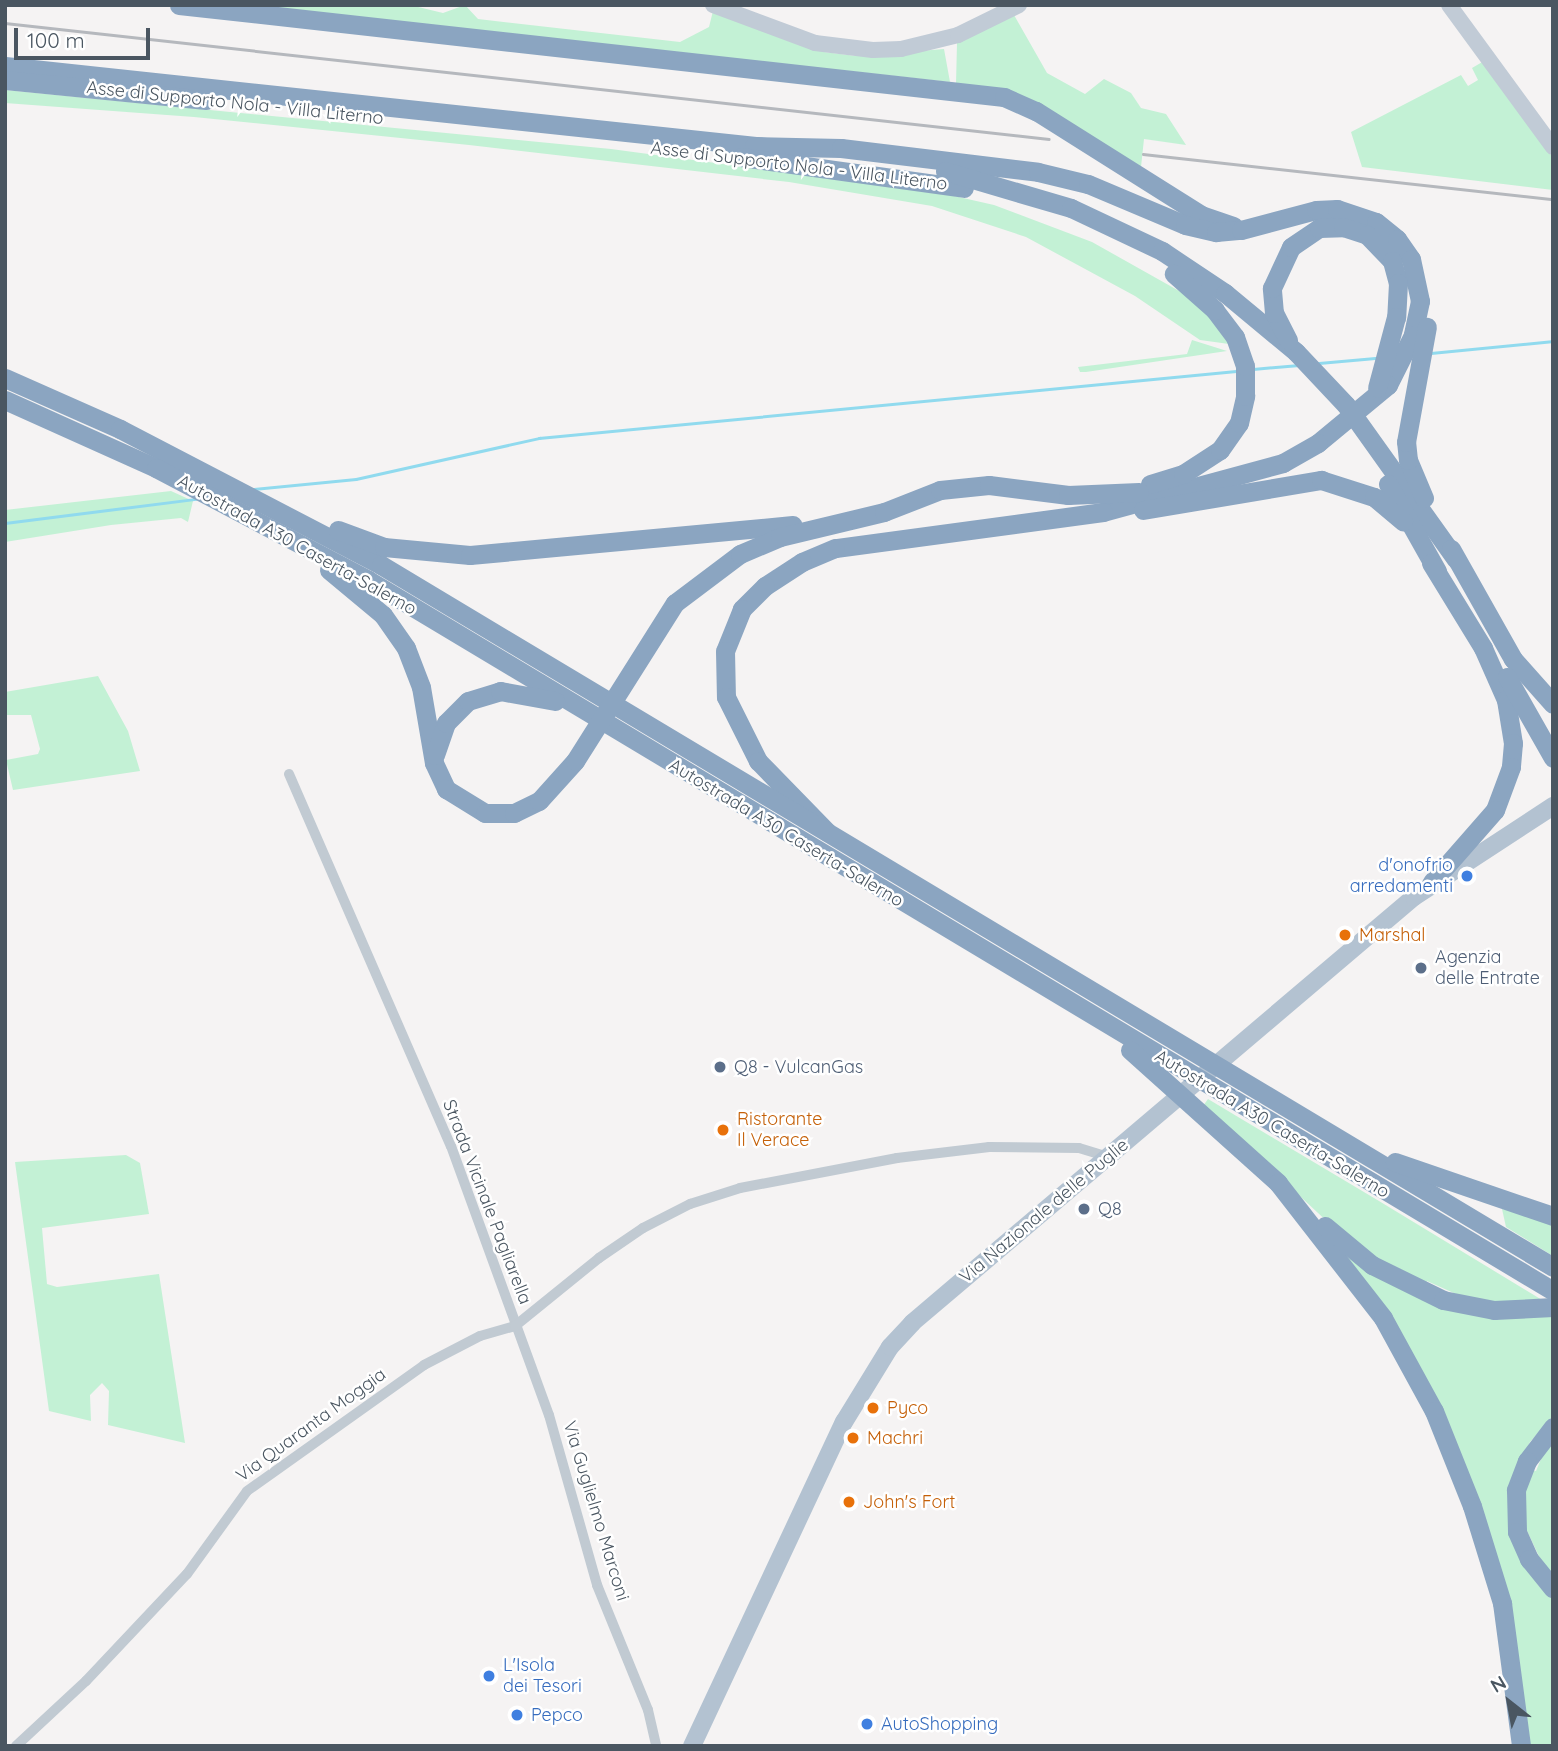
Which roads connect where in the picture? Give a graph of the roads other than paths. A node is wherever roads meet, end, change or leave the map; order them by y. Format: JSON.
{"nodes":[{"id":1,"x":179,"y":5,"type":"edge"},
{"id":2,"x":713,"y":5,"type":"edge"},
{"id":3,"x":1019,"y":5,"type":"edge"},
{"id":4,"x":1450,"y":5,"type":"edge"},
{"id":5,"x":5,"y":66,"type":"edge"},
{"id":6,"x":5,"y":80,"type":"edge"},
{"id":7,"x":754,"y":146,"type":"junction"},
{"id":8,"x":1553,"y":147,"type":"edge"},
{"id":9,"x":1262,"y":225,"type":"junction"},
{"id":10,"x":1259,"y":330,"type":"junction"},
{"id":11,"x":1402,"y":363,"type":"junction"},
{"id":12,"x":5,"y":379,"type":"edge"},
{"id":13,"x":5,"y":400,"type":"edge"},
{"id":14,"x":1357,"y":421,"type":"junction"},
{"id":15,"x":1401,"y":482,"type":"junction"},
{"id":16,"x":1102,"y":504,"type":"junction"},
{"id":17,"x":289,"y":510,"type":"junction"},
{"id":18,"x":843,"y":522,"type":"junction"},
{"id":19,"x":802,"y":533,"type":"junction"},
{"id":20,"x":285,"y":535,"type":"junction"},
{"id":21,"x":884,"y":539,"type":"junction"},
{"id":22,"x":1455,"y":559,"type":"junction"},
{"id":23,"x":1437,"y":571,"type":"junction"},
{"id":24,"x":1483,"y":648,"type":"junction"},
{"id":25,"x":1509,"y":682,"type":"junction"},
{"id":26,"x":1553,"y":704,"type":"edge"},
{"id":27,"x":577,"y":707,"type":"junction"},
{"id":28,"x":1553,"y":758,"type":"edge"},
{"id":29,"x":434,"y":763,"type":"junction"},
{"id":30,"x":289,"y":774,"type":"dead end"},
{"id":31,"x":1553,"y":806,"type":"edge"},
{"id":32,"x":827,"y":832,"type":"junction"},
{"id":33,"x":1432,"y":882,"type":"junction"},
{"id":34,"x":1170,"y":1061,"type":"junction"},
{"id":35,"x":1245,"y":1096,"type":"junction"},
{"id":36,"x":1344,"y":1143,"type":"junction"},
{"id":37,"x":1108,"y":1157,"type":"junction"},
{"id":38,"x":1278,"y":1183,"type":"junction"},
{"id":39,"x":1553,"y":1216,"type":"edge"},
{"id":40,"x":1553,"y":1267,"type":"edge"},
{"id":41,"x":1553,"y":1291,"type":"edge"},
{"id":42,"x":1553,"y":1307,"type":"edge"},
{"id":43,"x":515,"y":1326,"type":"junction"},
{"id":44,"x":1553,"y":1427,"type":"edge"},
{"id":45,"x":1553,"y":1589,"type":"edge"},
{"id":46,"x":16,"y":1746,"type":"edge"},
{"id":47,"x":656,"y":1746,"type":"edge"},
{"id":48,"x":692,"y":1746,"type":"edge"},
{"id":49,"x":1521,"y":1746,"type":"edge"}],
"edges":[{"from":1,"to":9,"type":"highway"},
{"from":2,"to":3,"type":"street"},
{"from":4,"to":8,"type":"street"},
{"from":5,"to":7,"type":"highway","name":"Asse di Supporto Nola - Villa Literno"},
{"from":6,"to":10,"type":"highway","name":"Asse di Supporto Nola - Villa Literno"},
{"from":7,"to":9,"type":"highway"},
{"from":7,"to":10,"type":"highway","name":"Asse di Supporto Nola - Villa Literno"},
{"from":9,"to":11,"type":"highway"},
{"from":10,"to":11,"type":"highway"},
{"from":10,"to":14,"type":"highway","name":"Asse di Supporto Nola - Villa Literno"},
{"from":10,"to":14,"type":"highway","name":"Asse di Supporto Nola - Villa Literno"},
{"from":10,"to":16,"type":"highway"},
{"from":11,"to":14,"type":"highway"},
{"from":11,"to":22,"type":"highway"},
{"from":12,"to":17,"type":"highway","name":"Autostrada A30 Caserta-Salerno"},
{"from":13,"to":20,"type":"highway","name":"Autostrada A30 Caserta-Salerno"},
{"from":14,"to":15,"type":"highway","name":"Asse di Supporto Nola - Villa Literno"},
{"from":14,"to":16,"type":"highway"},
{"from":14,"to":23,"type":"highway","name":"Asse di Supporto Nola - Villa Literno"},
{"from":15,"to":22,"type":"highway"},
{"from":15,"to":25,"type":"highway"},
{"from":16,"to":18,"type":"highway"},
{"from":16,"to":21,"type":"highway"},
{"from":16,"to":23,"type":"highway"},
{"from":17,"to":18,"type":"highway"},
{"from":17,"to":32,"type":"highway","name":"Autostrada A30 Caserta-Salerno"},
{"from":18,"to":19,"type":"highway"},
{"from":19,"to":21,"type":"highway"},
{"from":19,"to":29,"type":"highway"},
{"from":20,"to":27,"type":"highway","name":"Autostrada A30 Caserta-Salerno"},
{"from":20,"to":29,"type":"highway"},
{"from":21,"to":32,"type":"highway"},
{"from":22,"to":26,"type":"highway"},
{"from":23,"to":24,"type":"highway"},
{"from":24,"to":25,"type":"highway"},
{"from":24,"to":33,"type":"highway"},
{"from":25,"to":28,"type":"highway"},
{"from":27,"to":29,"type":"highway"},
{"from":27,"to":34,"type":"highway","name":"Autostrada A30 Caserta-Salerno"},
{"from":30,"to":43,"type":"street","name":"Strada Vicinale Pagliarella"},
{"from":31,"to":33,"type":"main road","name":"Via Nazionale delle Puglie"},
{"from":32,"to":34,"type":"highway","name":"Autostrada A30 Caserta-Salerno"},
{"from":33,"to":37,"type":"main road","name":"Via Nazionale delle Puglie"},
{"from":34,"to":35,"type":"highway","name":"Autostrada A30 Caserta-Salerno"},
{"from":34,"to":38,"type":"highway"},
{"from":35,"to":36,"type":"highway","name":"Autostrada A30 Caserta-Salerno"},
{"from":35,"to":41,"type":"highway","name":"Autostrada A30 Caserta-Salerno"},
{"from":36,"to":39,"type":"highway"},
{"from":36,"to":40,"type":"highway","name":"Autostrada A30 Caserta-Salerno"},
{"from":37,"to":43,"type":"street","name":"Strada Vicinale Pagliarella"},
{"from":37,"to":48,"type":"main road","name":"Via Nazionale delle Puglie"},
{"from":38,"to":42,"type":"highway"},
{"from":38,"to":49,"type":"highway"},
{"from":43,"to":46,"type":"street","name":"Via Quaranta Moggia"},
{"from":43,"to":47,"type":"street","name":"Via Guglielmo Marconi"},
{"from":44,"to":45,"type":"highway"}]}
